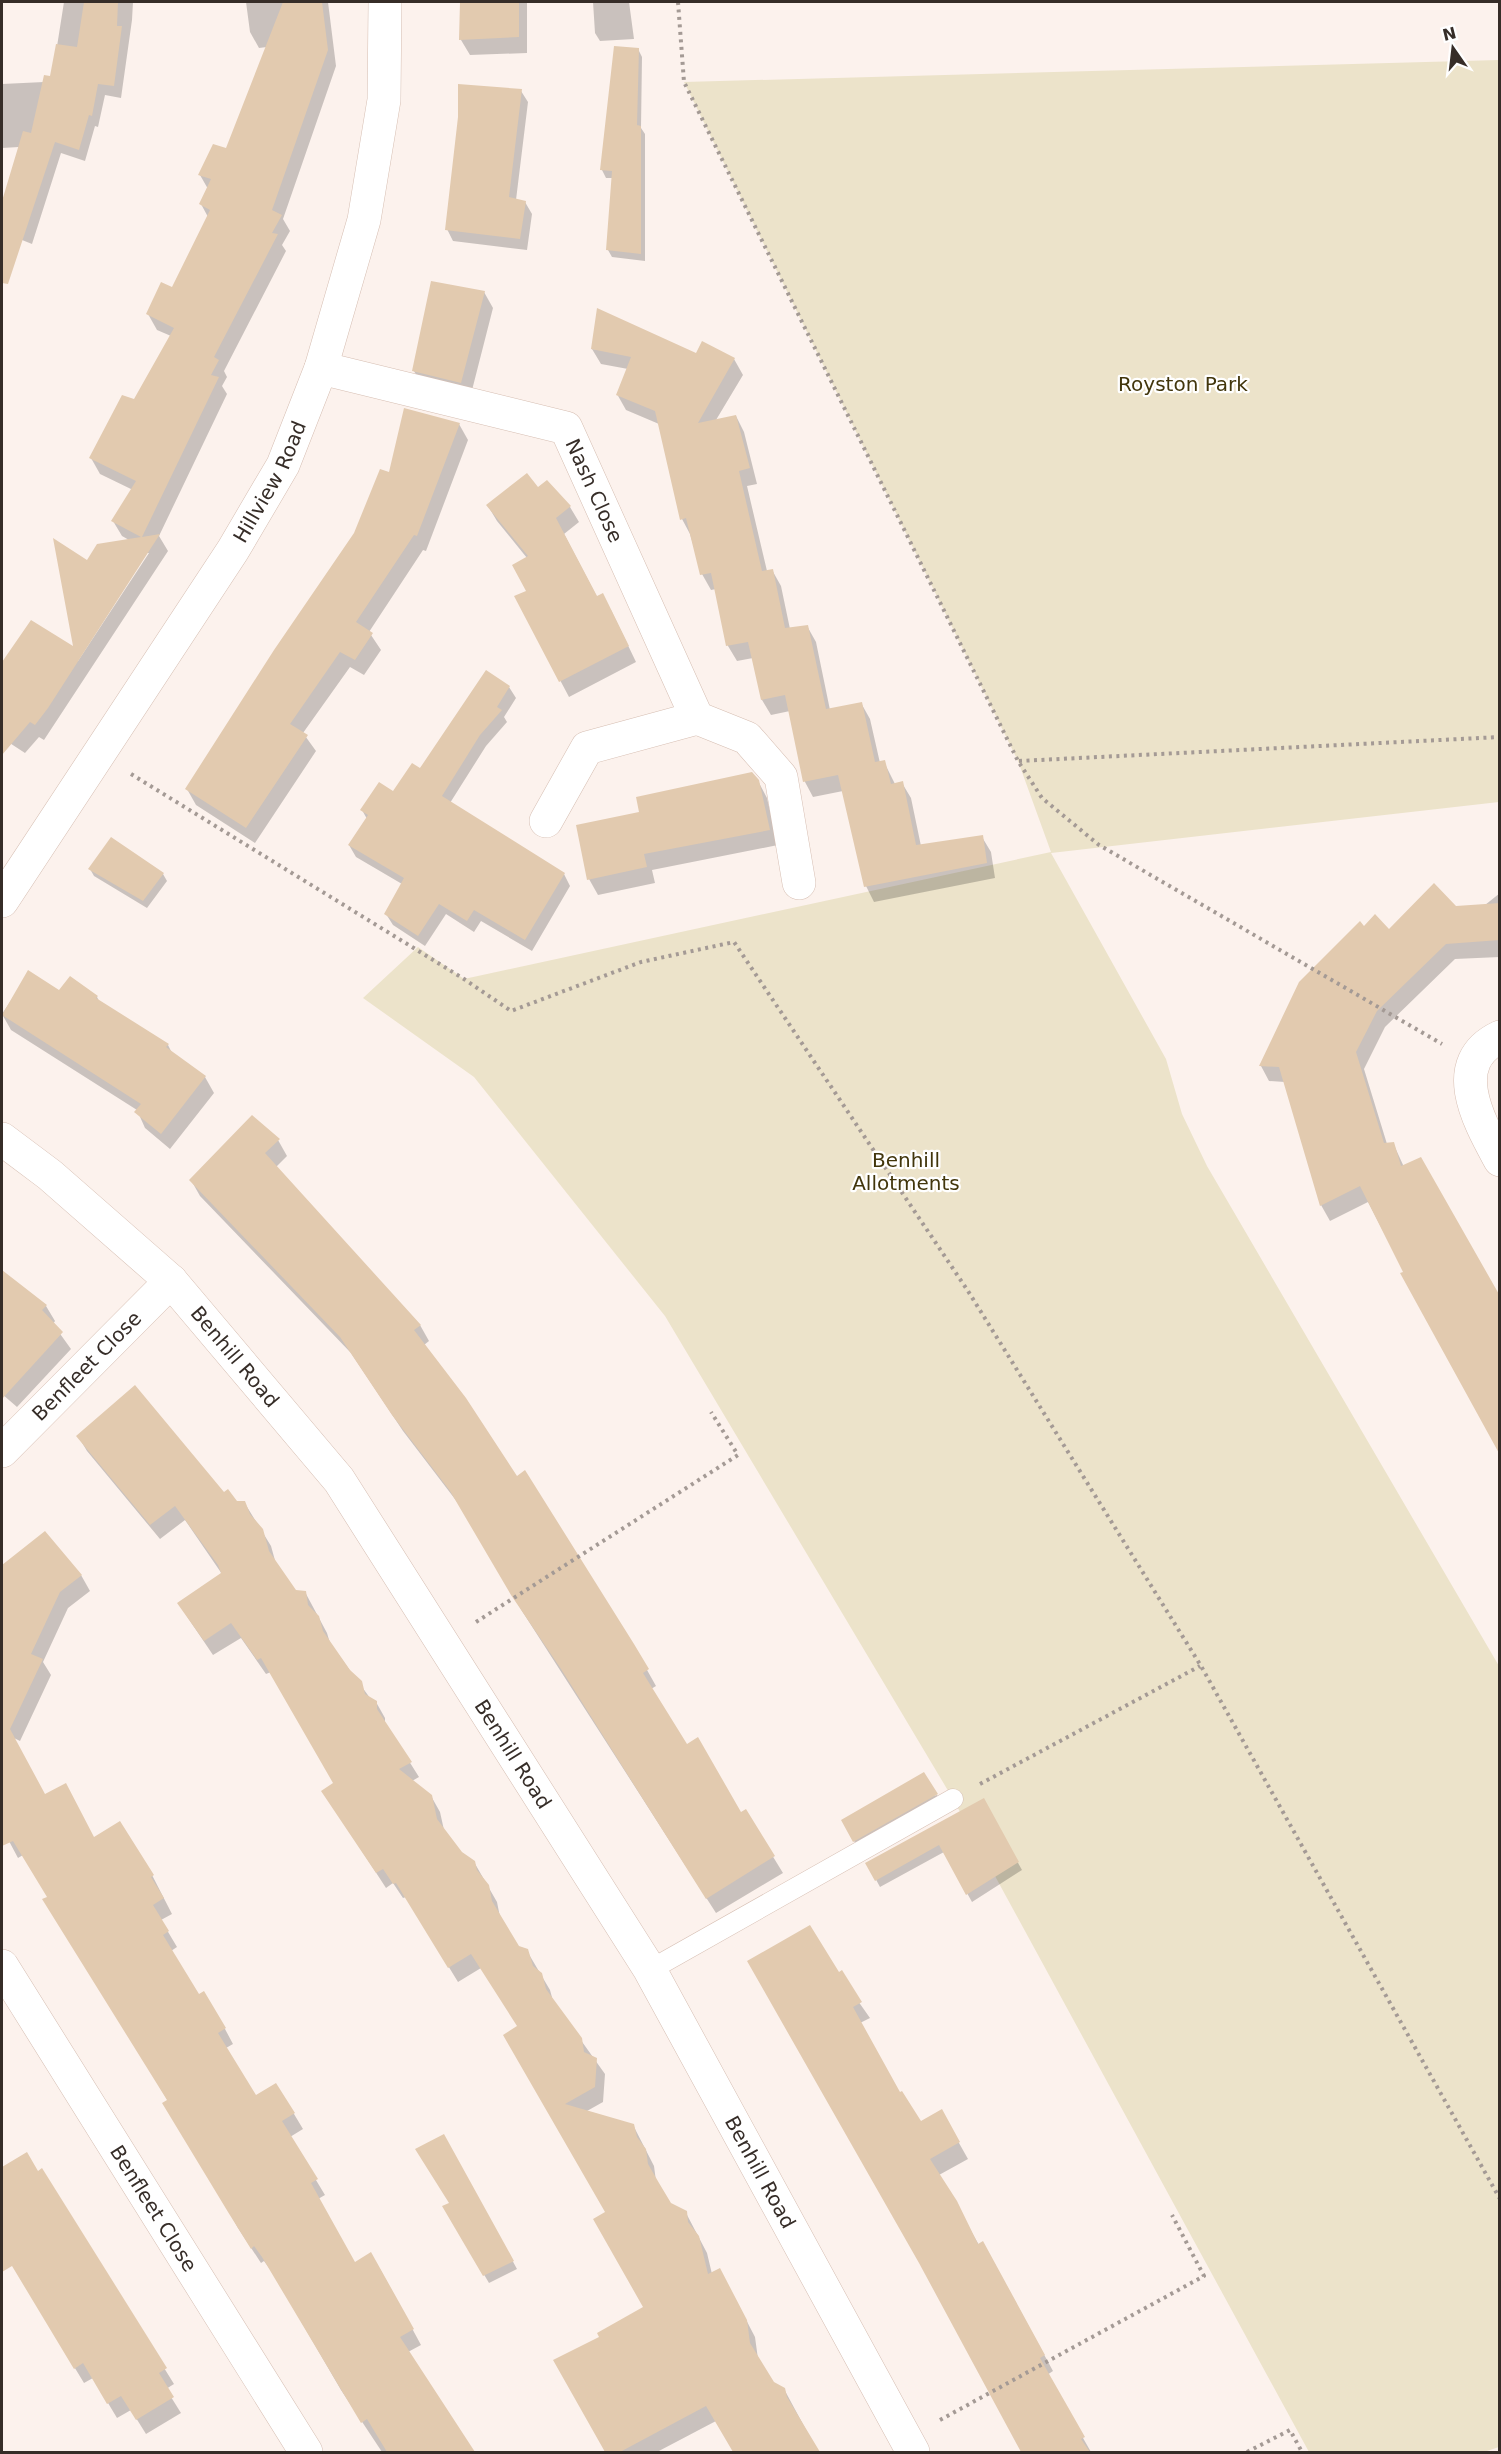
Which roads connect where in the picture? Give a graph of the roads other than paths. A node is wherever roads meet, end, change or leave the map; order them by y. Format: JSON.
{"nodes":[{"id":1,"x":385,"y":2,"type":"edge"},
{"id":2,"x":321,"y":368,"type":"junction"},
{"id":3,"x":697,"y":718,"type":"junction"},
{"id":4,"x":546,"y":821,"type":"dead end"},
{"id":5,"x":799,"y":883,"type":"dead end"},
{"id":6,"x":2,"y":901,"type":"edge"},
{"id":7,"x":1500,"y":1037,"type":"edge"},
{"id":8,"x":2,"y":1139,"type":"edge"},
{"id":9,"x":1500,"y":1160,"type":"edge"},
{"id":10,"x":171,"y":1281,"type":"junction"},
{"id":11,"x":2,"y":1451,"type":"edge"},
{"id":12,"x":952,"y":1799,"type":"road end"},
{"id":13,"x":2,"y":1966,"type":"edge"},
{"id":14,"x":650,"y":1970,"type":"junction"},
{"id":15,"x":909,"y":2446,"type":"edge"},
{"id":16,"x":306,"y":2452,"type":"edge"}],
"edges":[{"from":1,"to":2,"type":"street","name":"Hillview Road"},
{"from":2,"to":3,"type":"street","name":"Nash Close"},
{"from":2,"to":6,"type":"street","name":"Hillview Road"},
{"from":3,"to":4,"type":"street"},
{"from":3,"to":5,"type":"street"},
{"from":7,"to":9,"type":"street"},
{"from":8,"to":10,"type":"street","name":"Benhill Road"},
{"from":10,"to":11,"type":"street","name":"Benfleet Close"},
{"from":10,"to":14,"type":"street","name":"Benhill Road"},
{"from":12,"to":14,"type":"lane"},
{"from":13,"to":16,"type":"street","name":"Benfleet Close"},
{"from":14,"to":15,"type":"street","name":"Benhill Road"}]}
